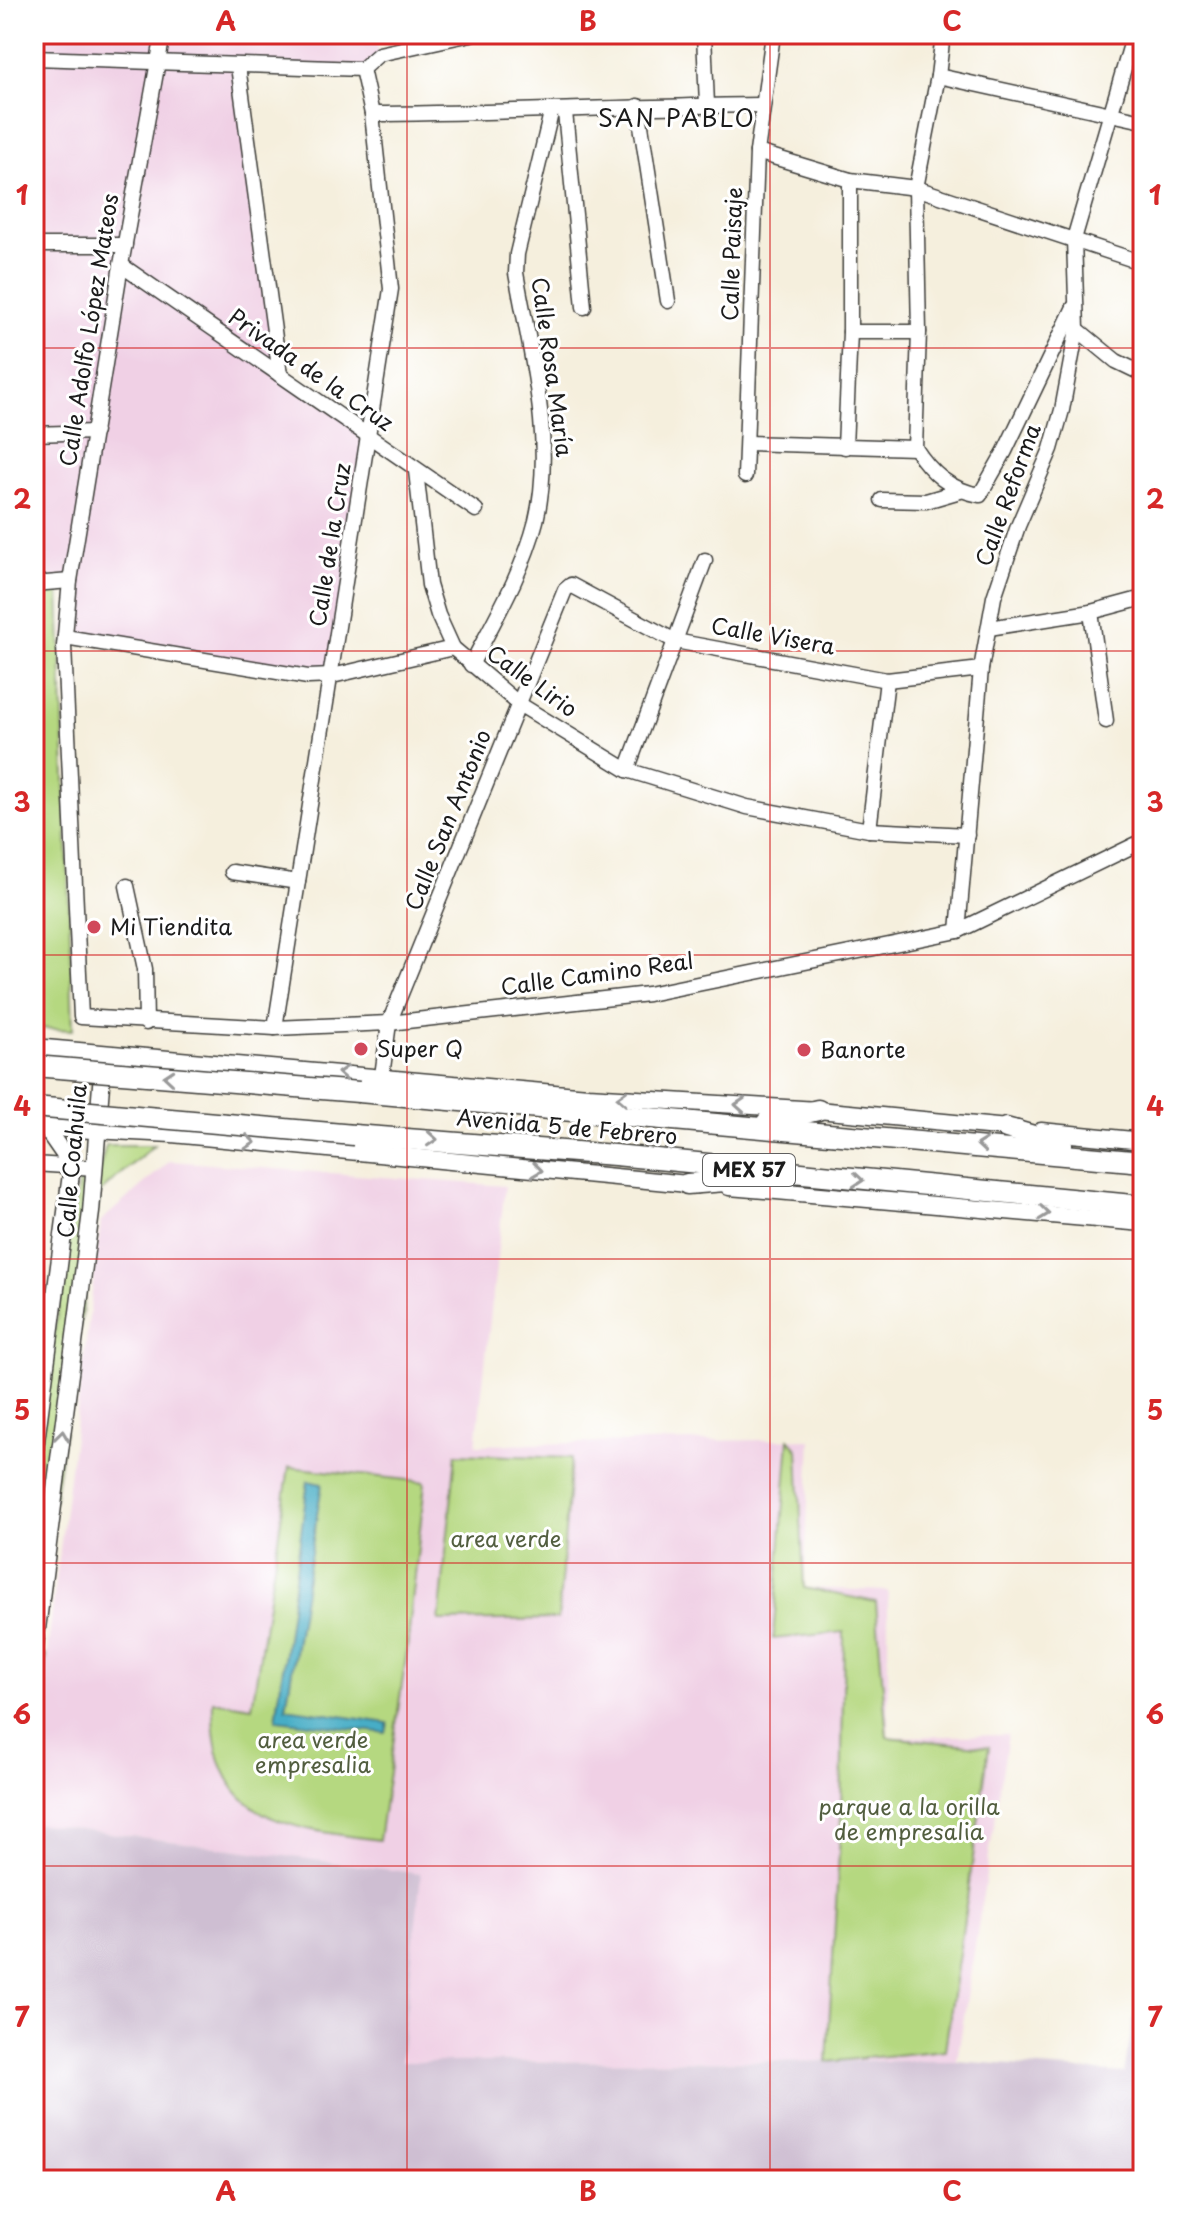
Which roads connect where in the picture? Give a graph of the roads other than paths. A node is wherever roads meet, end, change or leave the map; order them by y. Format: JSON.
{"nodes":[{"id":1,"x":163,"y":34,"type":"edge"},
{"id":2,"x":471,"y":34,"type":"edge"},
{"id":3,"x":704,"y":34,"type":"edge"},
{"id":4,"x":773,"y":34,"type":"edge"},
{"id":5,"x":943,"y":34,"type":"edge"},
{"id":6,"x":1134,"y":34,"type":"edge"},
{"id":7,"x":34,"y":58,"type":"edge"},
{"id":8,"x":158,"y":64,"type":"junction"},
{"id":9,"x":238,"y":66,"type":"junction"},
{"id":10,"x":362,"y":69,"type":"junction"},
{"id":11,"x":938,"y":76,"type":"junction"},
{"id":12,"x":707,"y":105,"type":"junction"},
{"id":13,"x":761,"y":105,"type":"junction"},
{"id":14,"x":638,"y":106,"type":"junction"},
{"id":15,"x":558,"y":112,"type":"junction"},
{"id":16,"x":1111,"y":113,"type":"junction"},
{"id":17,"x":372,"y":114,"type":"junction"},
{"id":18,"x":1143,"y":121,"type":"edge"},
{"id":19,"x":757,"y":152,"type":"junction"},
{"id":20,"x":850,"y":180,"type":"junction"},
{"id":21,"x":916,"y":188,"type":"junction"},
{"id":22,"x":1074,"y":239,"type":"junction"},
{"id":23,"x":34,"y":245,"type":"edge"},
{"id":24,"x":125,"y":245,"type":"junction"},
{"id":25,"x":1143,"y":263,"type":"edge"},
{"id":26,"x":121,"y":265,"type":"junction"},
{"id":27,"x":668,"y":301,"type":"dead end"},
{"id":28,"x":584,"y":307,"type":"dead end"},
{"id":29,"x":1074,"y":307,"type":"junction"},
{"id":30,"x":1077,"y":329,"type":"junction"},
{"id":31,"x":850,"y":332,"type":"junction"},
{"id":32,"x":919,"y":332,"type":"junction"},
{"id":33,"x":1143,"y":374,"type":"edge"},
{"id":34,"x":280,"y":375,"type":"junction"},
{"id":35,"x":95,"y":432,"type":"junction"},
{"id":36,"x":34,"y":434,"type":"edge"},
{"id":37,"x":368,"y":437,"type":"junction"},
{"id":38,"x":748,"y":443,"type":"junction"},
{"id":39,"x":845,"y":447,"type":"junction"},
{"id":40,"x":915,"y":448,"type":"junction"},
{"id":41,"x":416,"y":471,"type":"junction"},
{"id":42,"x":745,"y":476,"type":"dead end"},
{"id":43,"x":960,"y":491,"type":"junction"},
{"id":44,"x":882,"y":500,"type":"dead end"},
{"id":45,"x":476,"y":510,"type":"dead end"},
{"id":46,"x":705,"y":560,"type":"dead end"},
{"id":47,"x":70,"y":581,"type":"junction"},
{"id":48,"x":34,"y":584,"type":"edge"},
{"id":49,"x":571,"y":585,"type":"joint"},
{"id":50,"x":1143,"y":598,"type":"edge"},
{"id":51,"x":1091,"y":612,"type":"junction"},
{"id":52,"x":989,"y":628,"type":"junction"},
{"id":53,"x":65,"y":637,"type":"junction"},
{"id":54,"x":675,"y":641,"type":"junction"},
{"id":55,"x":453,"y":648,"type":"junction"},
{"id":56,"x":471,"y":665,"type":"junction"},
{"id":57,"x":981,"y":669,"type":"junction"},
{"id":58,"x":332,"y":676,"type":"junction"},
{"id":59,"x":887,"y":680,"type":"junction"},
{"id":60,"x":519,"y":704,"type":"junction"},
{"id":61,"x":1106,"y":721,"type":"dead end"},
{"id":62,"x":627,"y":770,"type":"junction"},
{"id":63,"x":869,"y":830,"type":"junction"},
{"id":64,"x":967,"y":835,"type":"junction"},
{"id":65,"x":1143,"y":841,"type":"edge"},
{"id":66,"x":232,"y":872,"type":"dead end"},
{"id":67,"x":298,"y":882,"type":"junction"},
{"id":68,"x":127,"y":886,"type":"dead end"},
{"id":69,"x":958,"y":931,"type":"junction"},
{"id":70,"x":81,"y":1017,"type":"joint"},
{"id":71,"x":146,"y":1023,"type":"junction"},
{"id":72,"x":389,"y":1023,"type":"junction"},
{"id":73,"x":275,"y":1028,"type":"junction"},
{"id":74,"x":34,"y":1047,"type":"edge"},
{"id":75,"x":104,"y":1055,"type":"junction"},
{"id":76,"x":34,"y":1066,"type":"edge"},
{"id":77,"x":382,"y":1076,"type":"junction"},
{"id":78,"x":34,"y":1107,"type":"edge"},
{"id":79,"x":818,"y":1110,"type":"junction"},
{"id":80,"x":747,"y":1126,"type":"junction"},
{"id":81,"x":39,"y":1127,"type":"edge"},
{"id":82,"x":1006,"y":1128,"type":"junction"},
{"id":83,"x":97,"y":1131,"type":"junction"},
{"id":84,"x":1143,"y":1141,"type":"edge"},
{"id":85,"x":1116,"y":1159,"type":"junction"},
{"id":86,"x":1143,"y":1162,"type":"edge"},
{"id":87,"x":34,"y":1164,"type":"edge"},
{"id":88,"x":72,"y":1166,"type":"junction"},
{"id":89,"x":95,"y":1168,"type":"junction"},
{"id":90,"x":801,"y":1175,"type":"junction"},
{"id":91,"x":687,"y":1184,"type":"junction"},
{"id":92,"x":1082,"y":1201,"type":"junction"},
{"id":93,"x":1143,"y":1206,"type":"edge"},
{"id":94,"x":1143,"y":1216,"type":"edge"},
{"id":95,"x":1143,"y":1223,"type":"edge"},
{"id":96,"x":42,"y":1342,"type":"edge"},
{"id":97,"x":34,"y":1457,"type":"edge"},
{"id":98,"x":34,"y":1652,"type":"edge"}],
"edges":[{"from":1,"to":8,"type":"street","name":"Calle Adolfo López Mateos"},
{"from":2,"to":10,"type":"street"},
{"from":3,"to":12,"type":"street"},
{"from":4,"to":13,"type":"street","name":"Calle Paisaje"},
{"from":5,"to":11,"type":"street"},
{"from":6,"to":16,"type":"street","name":"Calle Reforma"},
{"from":7,"to":8,"type":"street"},
{"from":8,"to":9,"type":"street"},
{"from":8,"to":24,"type":"street","name":"Calle Adolfo López Mateos"},
{"from":9,"to":10,"type":"street"},
{"from":9,"to":34,"type":"street"},
{"from":10,"to":17,"type":"street","name":"Calle de la Cruz"},
{"from":11,"to":16,"type":"street"},
{"from":11,"to":21,"type":"street"},
{"from":12,"to":13,"type":"street"},
{"from":12,"to":14,"type":"street"},
{"from":13,"to":19,"type":"street","name":"Calle Paisaje"},
{"from":14,"to":15,"type":"street"},
{"from":14,"to":27,"type":"street"},
{"from":15,"to":17,"type":"street"},
{"from":15,"to":28,"type":"street"},
{"from":15,"to":56,"type":"street","name":"Calle Rosa María"},
{"from":16,"to":18,"type":"street"},
{"from":16,"to":22,"type":"street","name":"Calle Reforma"},
{"from":17,"to":37,"type":"street","name":"Calle de la Cruz"},
{"from":19,"to":20,"type":"street"},
{"from":19,"to":38,"type":"street","name":"Calle Paisaje"},
{"from":20,"to":21,"type":"street"},
{"from":20,"to":31,"type":"street"},
{"from":21,"to":22,"type":"street"},
{"from":21,"to":32,"type":"street"},
{"from":22,"to":25,"type":"street"},
{"from":22,"to":29,"type":"street","name":"Calle Reforma"},
{"from":23,"to":24,"type":"street"},
{"from":24,"to":26,"type":"street","name":"Calle Adolfo López Mateos"},
{"from":26,"to":34,"type":"street","name":"Privada de la Cruz"},
{"from":26,"to":35,"type":"street","name":"Calle Adolfo López Mateos"},
{"from":29,"to":30,"type":"street","name":"Calle Reforma"},
{"from":29,"to":43,"type":"street"},
{"from":30,"to":33,"type":"street"},
{"from":30,"to":52,"type":"street","name":"Calle Reforma"},
{"from":31,"to":32,"type":"street"},
{"from":31,"to":39,"type":"street"},
{"from":32,"to":40,"type":"street"},
{"from":34,"to":37,"type":"street","name":"Privada de la Cruz"},
{"from":35,"to":36,"type":"street"},
{"from":35,"to":47,"type":"street","name":"Calle Adolfo López Mateos"},
{"from":37,"to":41,"type":"street","name":"Privada de la Cruz"},
{"from":37,"to":58,"type":"street","name":"Calle de la Cruz"},
{"from":38,"to":39,"type":"street"},
{"from":38,"to":42,"type":"street","name":"Calle Paisaje"},
{"from":39,"to":40,"type":"street"},
{"from":40,"to":43,"type":"street"},
{"from":41,"to":45,"type":"street","name":"Privada de la Cruz"},
{"from":41,"to":55,"type":"street"},
{"from":43,"to":44,"type":"street"},
{"from":46,"to":54,"type":"street"},
{"from":47,"to":48,"type":"street"},
{"from":47,"to":53,"type":"street","name":"Calle Adolfo López Mateos"},
{"from":49,"to":54,"type":"street","name":"Calle Visera"},
{"from":49,"to":60,"type":"street","name":"Calle San Antonio"},
{"from":50,"to":51,"type":"street"},
{"from":51,"to":52,"type":"street"},
{"from":51,"to":61,"type":"street"},
{"from":52,"to":57,"type":"street","name":"Calle Reforma"},
{"from":53,"to":58,"type":"street","name":"Calle Lirio"},
{"from":53,"to":70,"type":"street","name":"Calle Adolfo López Mateos"},
{"from":54,"to":59,"type":"street","name":"Calle Visera"},
{"from":54,"to":62,"type":"street"},
{"from":55,"to":56,"type":"street","name":"Calle Lirio"},
{"from":55,"to":58,"type":"street","name":"Calle Lirio"},
{"from":56,"to":60,"type":"street","name":"Calle Lirio"},
{"from":57,"to":59,"type":"street","name":"Calle Visera"},
{"from":57,"to":64,"type":"street","name":"Calle Reforma"},
{"from":58,"to":67,"type":"street","name":"Calle de la Cruz"},
{"from":59,"to":63,"type":"street"},
{"from":60,"to":62,"type":"street","name":"Calle Lirio"},
{"from":60,"to":72,"type":"street","name":"Calle San Antonio"},
{"from":62,"to":63,"type":"street","name":"Calle Lirio"},
{"from":63,"to":64,"type":"street","name":"Calle Lirio"},
{"from":64,"to":69,"type":"street","name":"Calle Reforma"},
{"from":65,"to":69,"type":"street","name":"Calle Camino Real"},
{"from":66,"to":67,"type":"street"},
{"from":67,"to":73,"type":"street","name":"Calle de la Cruz"},
{"from":68,"to":71,"type":"street"},
{"from":69,"to":72,"type":"street","name":"Calle Camino Real"},
{"from":70,"to":71,"type":"street","name":"Calle Camino Real"},
{"from":71,"to":73,"type":"street","name":"Calle Camino Real"},
{"from":72,"to":73,"type":"street","name":"Calle Camino Real"},
{"from":72,"to":77,"type":"street","name":"Calle San Antonio"},
{"from":74,"to":75,"type":"main road","name":"Avenida 5 de Febrero"},
{"from":77,"to":75,"type":"main road","name":"Avenida 5 de Febrero","one_way":true},
{"from":75,"to":83,"type":"main road","name":"Calle Coahuila"},
{"from":80,"to":76,"type":"highway","name":"Avenida 5 de Febrero","number":"MEX 57","one_way":true,"bridge":true},
{"from":79,"to":77,"type":"main road","name":"Avenida 5 de Febrero","one_way":true},
{"from":78,"to":90,"type":"highway","name":"Avenida 5 de Febrero","number":"MEX 57","one_way":true,"bridge":true},
{"from":79,"to":80,"type":"highway"},
{"from":79,"to":82,"type":"main road","name":"Avenida 5 de Febrero"},
{"from":85,"to":80,"type":"highway","name":"Avenida 5 de Febrero","number":"MEX 57","one_way":true},
{"from":81,"to":83,"type":"main road","name":"Avenida 5 de Febrero"},
{"from":81,"to":88,"type":"main road","name":"Calle Coahuila"},
{"from":82,"to":84,"type":"main road","name":"Avenida 5 de Febrero"},
{"from":82,"to":85,"type":"highway"},
{"from":83,"to":89,"type":"main road","name":"Calle Coahuila"},
{"from":83,"to":91,"type":"main road","name":"Avenida 5 de Febrero","one_way":true},
{"from":85,"to":86,"type":"highway","name":"Avenida 5 de Febrero","number":"MEX 57"},
{"from":87,"to":88,"type":"street"},
{"from":88,"to":89,"type":"street"},
{"from":88,"to":96,"type":"main road","name":"Calle Coahuila"},
{"from":98,"to":89,"type":"main road","name":"Calle Coahuila","one_way":true},
{"from":90,"to":91,"type":"highway"},
{"from":90,"to":92,"type":"highway","name":"Avenida 5 de Febrero","number":"MEX 57","one_way":true},
{"from":91,"to":95,"type":"main road","name":"Avenida 5 de Febrero","one_way":true},
{"from":92,"to":93,"type":"highway","name":"Avenida 5 de Febrero","number":"MEX 57"},
{"from":92,"to":94,"type":"highway"},
{"from":96,"to":97,"type":"main road","name":"Calle Coahuila"}]}
